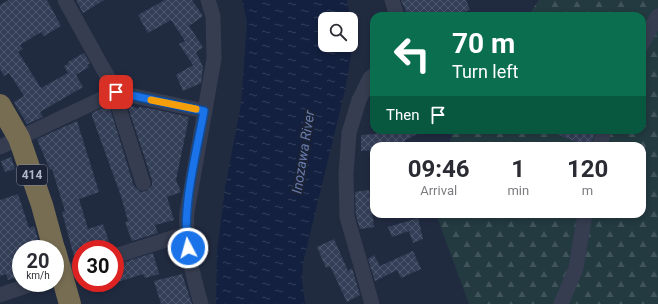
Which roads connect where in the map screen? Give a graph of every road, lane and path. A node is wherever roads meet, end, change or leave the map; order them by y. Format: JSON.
{"nodes":[{"id":1,"x":65,"y":0,"type":"edge"},
{"id":2,"x":208,"y":0,"type":"edge"},
{"id":3,"x":392,"y":0,"type":"edge"},
{"id":4,"x":396,"y":12,"type":"edge"},
{"id":5,"x":658,"y":16,"type":"edge"},
{"id":6,"x":646,"y":37,"type":"edge"},
{"id":7,"x":370,"y":78,"type":"edge"},
{"id":8,"x":116,"y":92,"type":"junction"},
{"id":9,"x":0,"y":105,"type":"edge"},
{"id":10,"x":204,"y":111,"type":"junction"},
{"id":11,"x":19,"y":138,"type":"junction"},
{"id":12,"x":0,"y":148,"type":"edge"},
{"id":13,"x":143,"y":183,"type":"dead end"},
{"id":14,"x":584,"y":218,"type":"edge"},
{"id":15,"x":185,"y":234,"type":"junction"},
{"id":16,"x":52,"y":240,"type":"edge"},
{"id":17,"x":124,"y":253,"type":"edge"},
{"id":18,"x":66,"y":272,"type":"edge"},
{"id":19,"x":12,"y":292,"type":"edge"},
{"id":20,"x":0,"y":296,"type":"edge"},
{"id":21,"x":70,"y":304,"type":"edge"},
{"id":22,"x":201,"y":304,"type":"edge"},
{"id":23,"x":372,"y":304,"type":"edge"},
{"id":24,"x":561,"y":304,"type":"edge"}],
"edges":[{"from":1,"to":8,"type":"street"},
{"from":2,"to":10,"type":"street"},
{"from":3,"to":4,"type":"street"},
{"from":5,"to":6,"type":"street"},
{"from":7,"to":23,"type":"street"},
{"from":8,"to":10,"type":"street"},
{"from":8,"to":11,"type":"street"},
{"from":8,"to":13,"type":"street"},
{"from":9,"to":11,"type":"highway","number":"414"},
{"from":10,"to":15,"type":"street"},
{"from":11,"to":12,"type":"street"},
{"from":11,"to":16,"type":"highway","number":"414"},
{"from":14,"to":24,"type":"street"},
{"from":15,"to":17,"type":"street"},
{"from":15,"to":22,"type":"street"},
{"from":18,"to":21,"type":"highway","number":"414"},
{"from":19,"to":20,"type":"street"}]}
